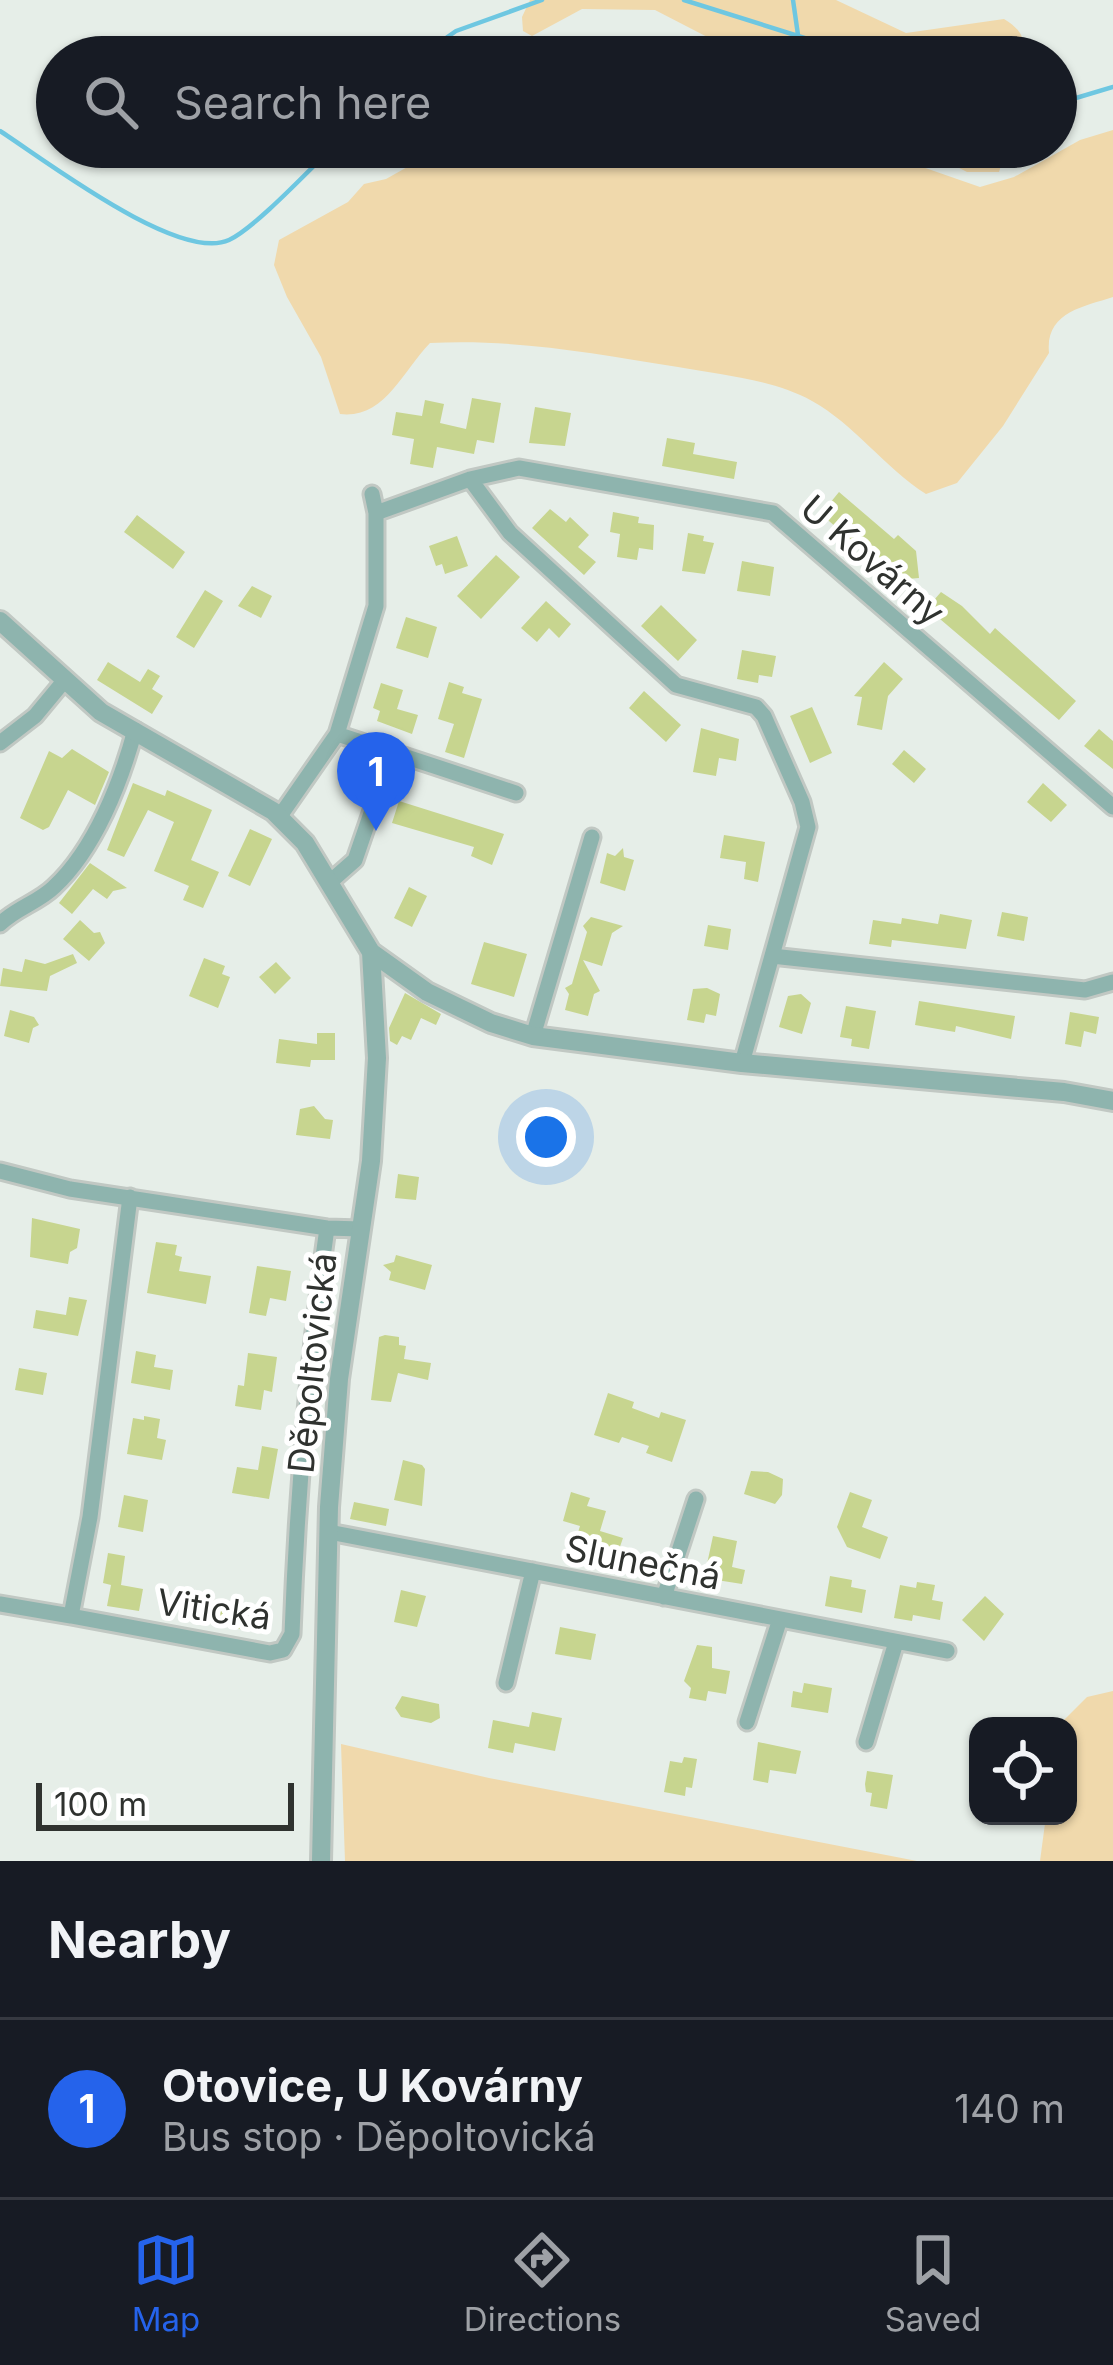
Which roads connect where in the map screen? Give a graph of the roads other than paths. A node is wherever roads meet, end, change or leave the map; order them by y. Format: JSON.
{"nodes":[{"id":1,"x":470,"y":479,"type":"junction"},
{"id":2,"x":372,"y":494,"type":"dead end"},
{"id":3,"x":376,"y":513,"type":"junction"},
{"id":4,"x":0,"y":621,"type":"edge"},
{"id":5,"x":64,"y":681,"type":"junction"},
{"id":6,"x":135,"y":730,"type":"junction"},
{"id":7,"x":338,"y":734,"type":"junction"},
{"id":8,"x":0,"y":743,"type":"edge"},
{"id":9,"x":392,"y":752,"type":"junction"},
{"id":10,"x":516,"y":794,"type":"dead end"},
{"id":11,"x":1113,"y":807,"type":"edge"},
{"id":12,"x":280,"y":816,"type":"junction"},
{"id":13,"x":592,"y":837,"type":"dead end"},
{"id":14,"x":330,"y":882,"type":"junction"},
{"id":15,"x":0,"y":923,"type":"edge"},
{"id":16,"x":371,"y":952,"type":"junction"},
{"id":17,"x":772,"y":956,"type":"junction"},
{"id":18,"x":1113,"y":982,"type":"edge"},
{"id":19,"x":533,"y":1036,"type":"junction"},
{"id":20,"x":742,"y":1063,"type":"junction"},
{"id":21,"x":1113,"y":1101,"type":"edge"},
{"id":22,"x":0,"y":1171,"type":"edge"},
{"id":23,"x":130,"y":1197,"type":"junction"},
{"id":24,"x":327,"y":1228,"type":"junction"},
{"id":25,"x":361,"y":1229,"type":"junction"},
{"id":26,"x":696,"y":1499,"type":"dead end"},
{"id":27,"x":328,"y":1532,"type":"junction"},
{"id":28,"x":533,"y":1571,"type":"junction"},
{"id":29,"x":664,"y":1597,"type":"junction"},
{"id":30,"x":0,"y":1604,"type":"edge"},
{"id":31,"x":71,"y":1616,"type":"junction"},
{"id":32,"x":780,"y":1619,"type":"junction"},
{"id":33,"x":896,"y":1642,"type":"junction"},
{"id":34,"x":947,"y":1652,"type":"dead end"},
{"id":35,"x":506,"y":1683,"type":"dead end"},
{"id":36,"x":747,"y":1722,"type":"dead end"},
{"id":37,"x":866,"y":1742,"type":"dead end"},
{"id":38,"x":321,"y":1861,"type":"edge"}],
"edges":[{"from":1,"to":3,"type":"street","name":"U Kovárny"},
{"from":1,"to":11,"type":"street","name":"U Kovárny"},
{"from":1,"to":17,"type":"street"},
{"from":2,"to":3,"type":"street"},
{"from":3,"to":7,"type":"street"},
{"from":4,"to":5,"type":"street","name":"Děpoltovická"},
{"from":5,"to":6,"type":"street","name":"Děpoltovická"},
{"from":5,"to":8,"type":"street"},
{"from":6,"to":12,"type":"street","name":"Děpoltovická"},
{"from":6,"to":15,"type":"street"},
{"from":7,"to":9,"type":"street"},
{"from":7,"to":12,"type":"street"},
{"from":9,"to":10,"type":"street"},
{"from":9,"to":14,"type":"street"},
{"from":12,"to":14,"type":"street","name":"Děpoltovická"},
{"from":13,"to":19,"type":"street"},
{"from":14,"to":16,"type":"street","name":"Děpoltovická"},
{"from":16,"to":19,"type":"street","name":"Děpoltovická"},
{"from":16,"to":25,"type":"street","name":"Děpoltovická"},
{"from":17,"to":18,"type":"street"},
{"from":17,"to":20,"type":"street"},
{"from":19,"to":20,"type":"street","name":"Děpoltovická"},
{"from":20,"to":21,"type":"street","name":"Děpoltovická"},
{"from":22,"to":23,"type":"street"},
{"from":23,"to":24,"type":"street"},
{"from":23,"to":31,"type":"street"},
{"from":24,"to":25,"type":"street"},
{"from":24,"to":31,"type":"street","name":"Vitická"},
{"from":25,"to":27,"type":"street","name":"Děpoltovická"},
{"from":26,"to":29,"type":"street"},
{"from":27,"to":28,"type":"street","name":"Slunečná"},
{"from":27,"to":38,"type":"street","name":"Děpoltovická"},
{"from":28,"to":29,"type":"street","name":"Slunečná"},
{"from":28,"to":35,"type":"street"},
{"from":29,"to":32,"type":"street","name":"Slunečná"},
{"from":30,"to":31,"type":"street","name":"Vitická"},
{"from":32,"to":33,"type":"street","name":"Slunečná"},
{"from":32,"to":36,"type":"street"},
{"from":33,"to":34,"type":"street","name":"Slunečná"},
{"from":33,"to":37,"type":"street"}]}
